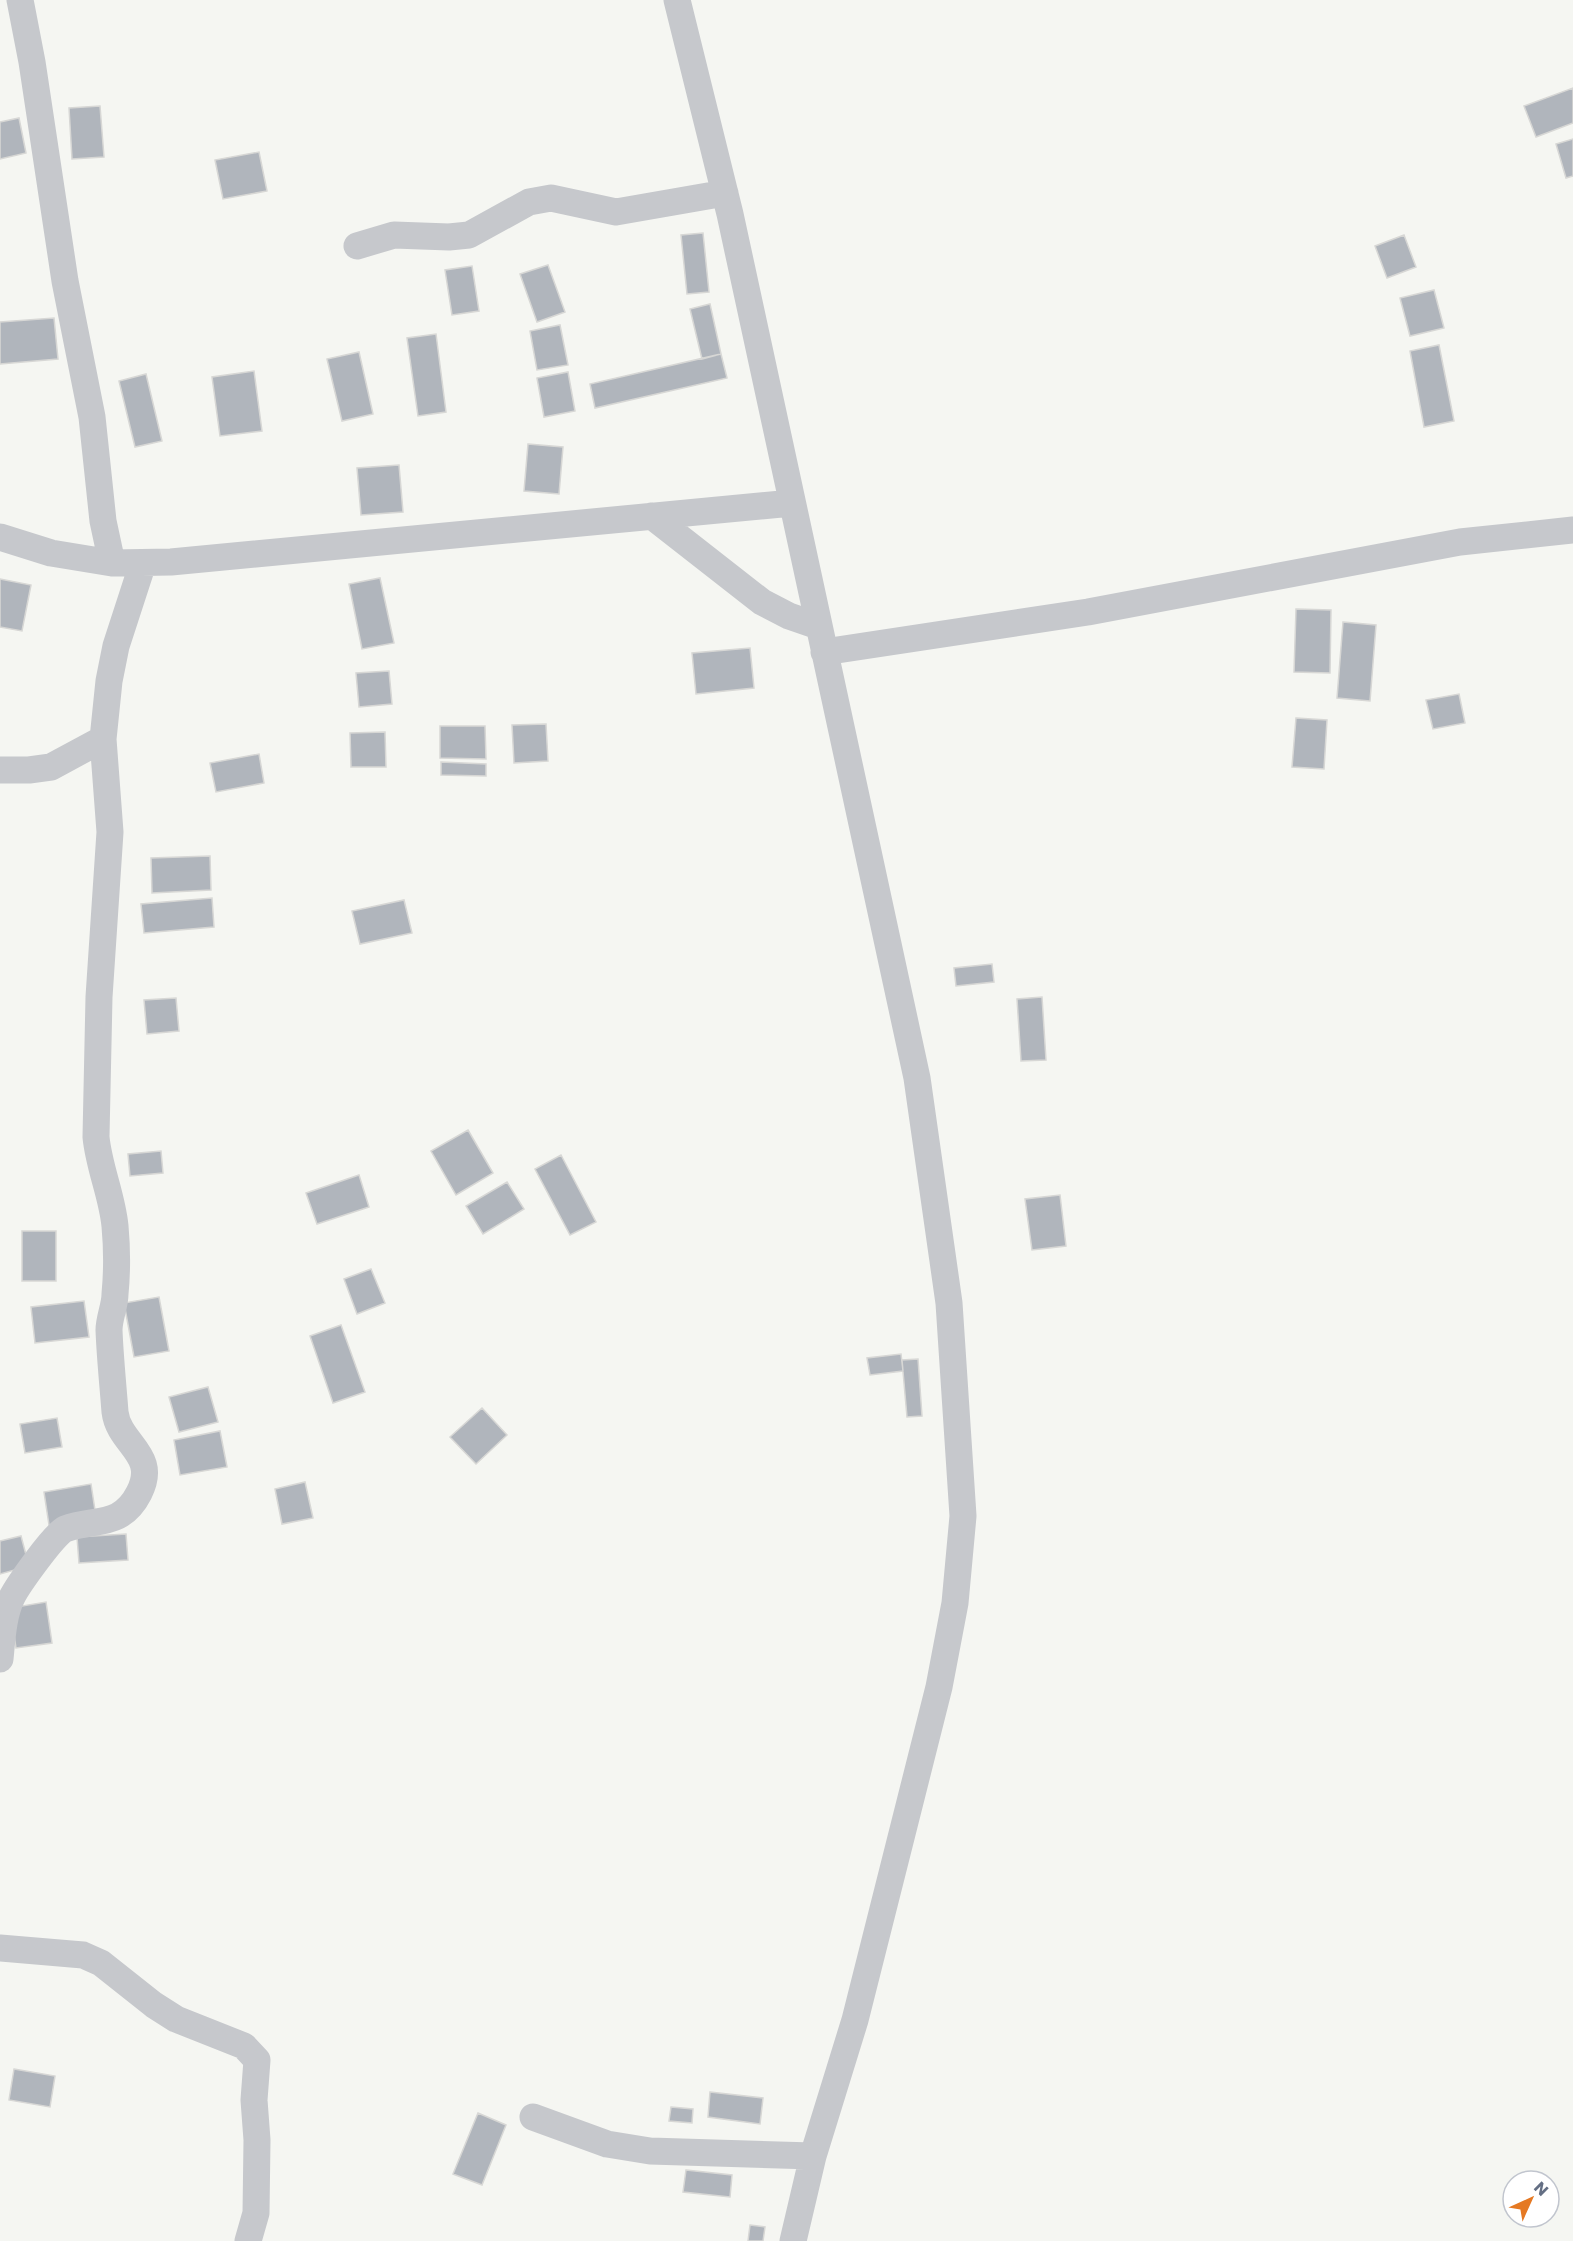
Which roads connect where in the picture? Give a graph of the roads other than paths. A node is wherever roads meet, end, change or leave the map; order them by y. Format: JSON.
{"nodes":[{"id":1,"x":20,"y":0,"type":"edge"},
{"id":2,"x":677,"y":0,"type":"edge"},
{"id":3,"x":725,"y":193,"type":"junction"},
{"id":4,"x":357,"y":246,"type":"dead end"},
{"id":5,"x":792,"y":503,"type":"junction"},
{"id":6,"x":652,"y":516,"type":"junction"},
{"id":7,"x":1573,"y":530,"type":"edge"},
{"id":8,"x":0,"y":537,"type":"edge"},
{"id":9,"x":112,"y":563,"type":"junction"},
{"id":10,"x":143,"y":563,"type":"junction"},
{"id":11,"x":821,"y":639,"type":"junction"},
{"id":12,"x":103,"y":739,"type":"junction"},
{"id":13,"x":0,"y":770,"type":"edge"},
{"id":14,"x":0,"y":1659,"type":"edge"},
{"id":15,"x":0,"y":1948,"type":"edge"},
{"id":16,"x":533,"y":2117,"type":"dead end"},
{"id":17,"x":813,"y":2156,"type":"junction"},
{"id":18,"x":248,"y":2241,"type":"edge"},
{"id":19,"x":793,"y":2241,"type":"edge"}],
"edges":[{"from":1,"to":9,"type":"street"},
{"from":2,"to":3,"type":"street"},
{"from":3,"to":4,"type":"street"},
{"from":3,"to":5,"type":"street"},
{"from":5,"to":6,"type":"street"},
{"from":5,"to":11,"type":"street"},
{"from":6,"to":10,"type":"street"},
{"from":6,"to":11,"type":"street"},
{"from":7,"to":11,"type":"street"},
{"from":8,"to":9,"type":"street"},
{"from":9,"to":10,"type":"street"},
{"from":10,"to":12,"type":"street"},
{"from":11,"to":17,"type":"street"},
{"from":12,"to":13,"type":"street"},
{"from":12,"to":14,"type":"street"},
{"from":15,"to":18,"type":"street"},
{"from":16,"to":17,"type":"street"},
{"from":17,"to":19,"type":"street"}]}
